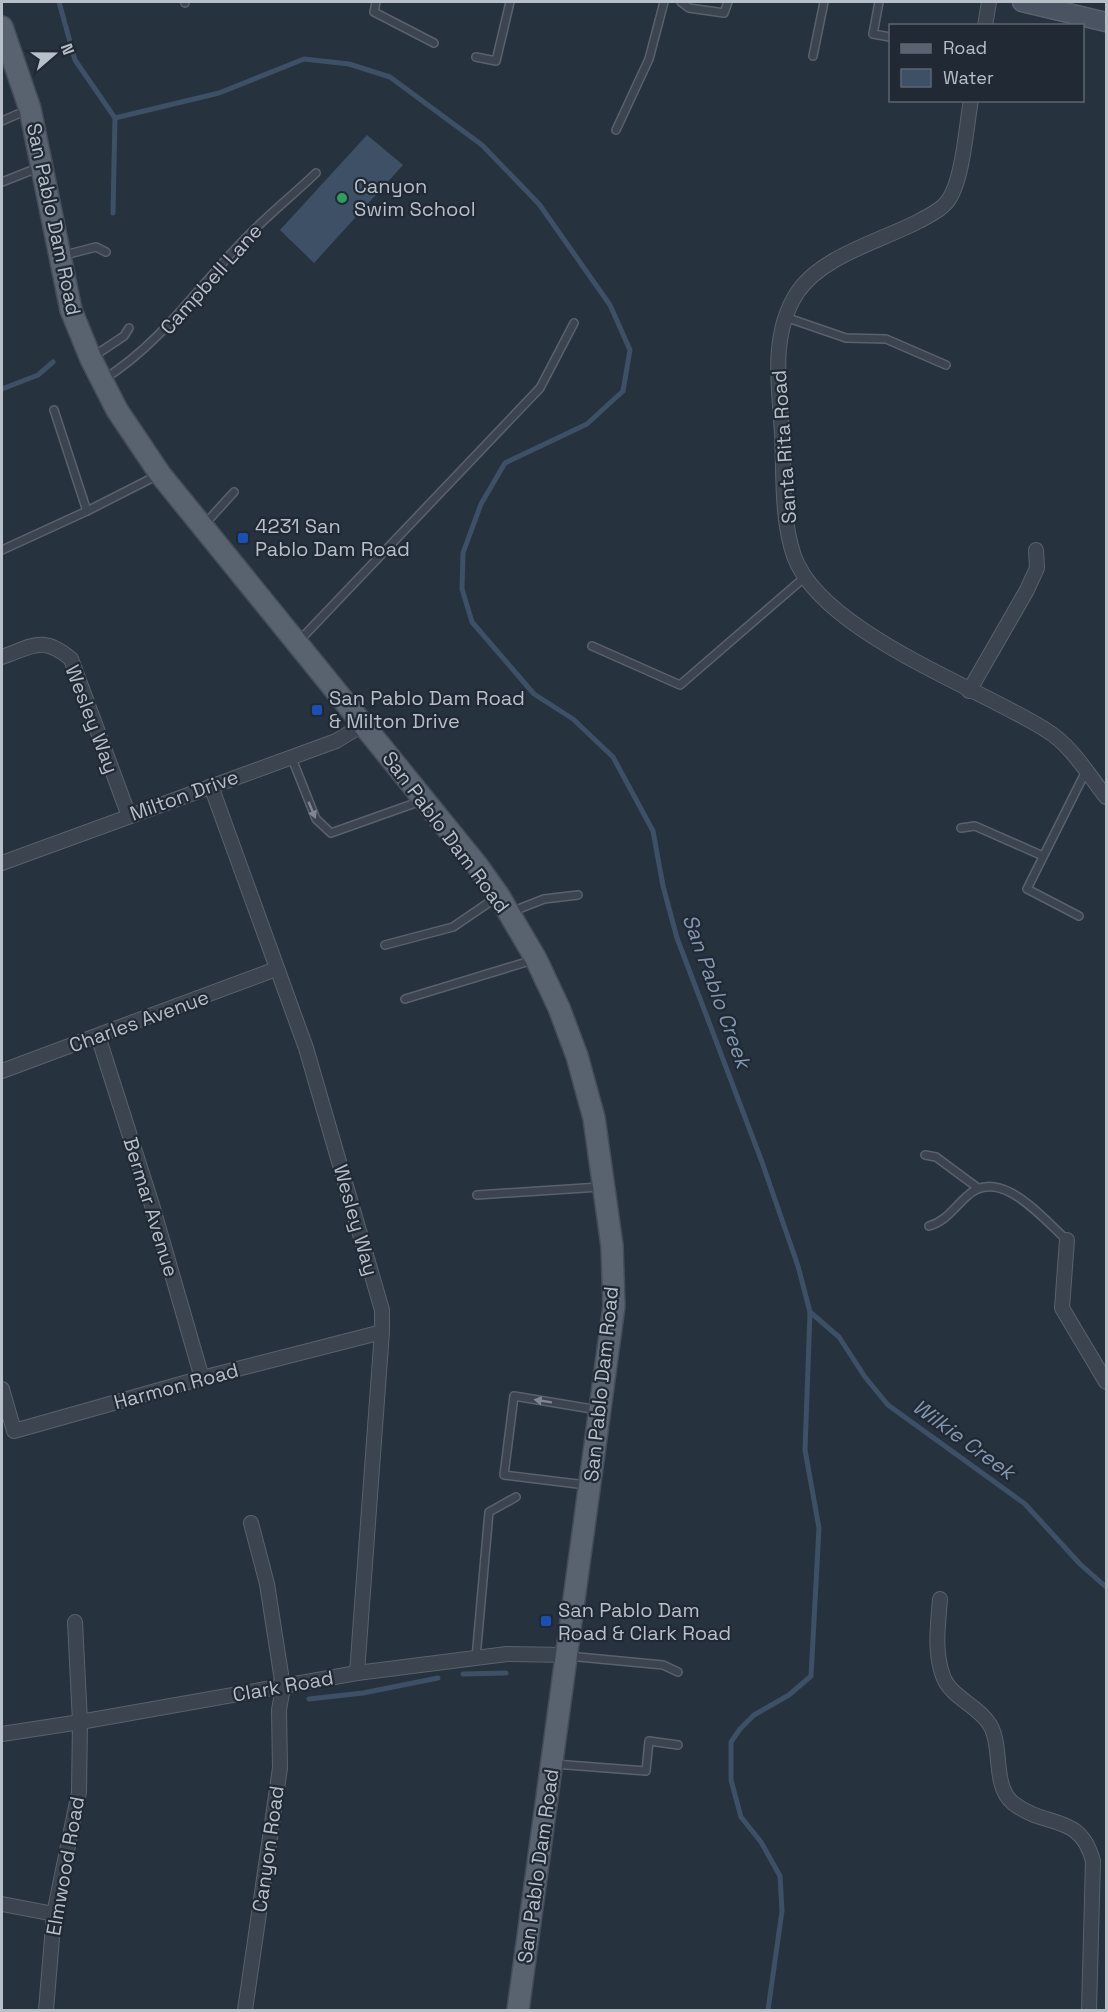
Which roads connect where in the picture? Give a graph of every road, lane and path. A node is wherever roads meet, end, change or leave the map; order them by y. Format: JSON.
{"nodes":[{"id":1,"x":376,"y":2,"type":"edge"},
{"id":2,"x":510,"y":2,"type":"edge"},
{"id":3,"x":664,"y":2,"type":"edge"},
{"id":4,"x":681,"y":2,"type":"edge"},
{"id":5,"x":728,"y":2,"type":"edge"},
{"id":6,"x":824,"y":2,"type":"edge"},
{"id":7,"x":879,"y":2,"type":"edge"},
{"id":8,"x":989,"y":2,"type":"edge"},
{"id":9,"x":1022,"y":2,"type":"edge"},
{"id":10,"x":1107,"y":22,"type":"edge"},
{"id":11,"x":985,"y":24,"type":"edge"},
{"id":12,"x":889,"y":37,"type":"edge"},
{"id":13,"x":4,"y":38,"type":"edge"},
{"id":14,"x":435,"y":42,"type":"dead end"},
{"id":15,"x":813,"y":56,"type":"dead end"},
{"id":16,"x":476,"y":57,"type":"dead end"},
{"id":17,"x":971,"y":102,"type":"edge"},
{"id":18,"x":30,"y":109,"type":"junction"},
{"id":19,"x":2,"y":121,"type":"edge"},
{"id":20,"x":616,"y":130,"type":"dead end"},
{"id":21,"x":43,"y":166,"type":"junction"},
{"id":22,"x":315,"y":173,"type":"dead end"},
{"id":23,"x":2,"y":182,"type":"edge"},
{"id":24,"x":106,"y":252,"type":"dead end"},
{"id":25,"x":59,"y":256,"type":"junction"},
{"id":26,"x":785,"y":317,"type":"junction"},
{"id":27,"x":574,"y":323,"type":"dead end"},
{"id":28,"x":129,"y":328,"type":"dead end"},
{"id":29,"x":91,"y":359,"type":"junction"},
{"id":30,"x":946,"y":365,"type":"dead end"},
{"id":31,"x":102,"y":381,"type":"junction"},
{"id":32,"x":54,"y":410,"type":"dead end"},
{"id":33,"x":160,"y":474,"type":"junction"},
{"id":34,"x":234,"y":492,"type":"dead end"},
{"id":35,"x":87,"y":511,"type":"junction"},
{"id":36,"x":203,"y":527,"type":"junction"},
{"id":37,"x":2,"y":550,"type":"edge"},
{"id":38,"x":1036,"y":550,"type":"dead end"},
{"id":39,"x":805,"y":577,"type":"junction"},
{"id":40,"x":297,"y":642,"type":"junction"},
{"id":41,"x":592,"y":646,"type":"dead end"},
{"id":42,"x":2,"y":657,"type":"edge"},
{"id":43,"x":969,"y":691,"type":"junction"},
{"id":44,"x":364,"y":724,"type":"junction"},
{"id":45,"x":291,"y":756,"type":"junction"},
{"id":46,"x":1086,"y":771,"type":"junction"},
{"id":47,"x":211,"y":786,"type":"junction"},
{"id":48,"x":1107,"y":797,"type":"edge"},
{"id":49,"x":425,"y":799,"type":"junction"},
{"id":50,"x":129,"y":816,"type":"junction"},
{"id":51,"x":961,"y":828,"type":"dead end"},
{"id":52,"x":1043,"y":855,"type":"junction"},
{"id":53,"x":2,"y":863,"type":"edge"},
{"id":54,"x":578,"y":895,"type":"dead end"},
{"id":55,"x":504,"y":904,"type":"junction"},
{"id":56,"x":1079,"y":916,"type":"dead end"},
{"id":57,"x":385,"y":945,"type":"dead end"},
{"id":58,"x":536,"y":959,"type":"junction"},
{"id":59,"x":276,"y":969,"type":"junction"},
{"id":60,"x":405,"y":999,"type":"dead end"},
{"id":61,"x":98,"y":1036,"type":"junction"},
{"id":62,"x":2,"y":1071,"type":"edge"},
{"id":63,"x":925,"y":1155,"type":"dead end"},
{"id":64,"x":605,"y":1187,"type":"junction"},
{"id":65,"x":978,"y":1188,"type":"junction"},
{"id":66,"x":477,"y":1195,"type":"dead end"},
{"id":67,"x":929,"y":1226,"type":"dead end"},
{"id":68,"x":1067,"y":1240,"type":"joint"},
{"id":69,"x":382,"y":1332,"type":"junction"},
{"id":70,"x":202,"y":1378,"type":"junction"},
{"id":71,"x":1107,"y":1382,"type":"edge"},
{"id":72,"x":2,"y":1389,"type":"edge"},
{"id":73,"x":601,"y":1410,"type":"junction"},
{"id":74,"x":590,"y":1486,"type":"junction"},
{"id":75,"x":516,"y":1497,"type":"dead end"},
{"id":76,"x":251,"y":1523,"type":"dead end"},
{"id":77,"x":940,"y":1599,"type":"dead end"},
{"id":78,"x":75,"y":1622,"type":"dead end"},
{"id":79,"x":567,"y":1655,"type":"junction"},
{"id":80,"x":476,"y":1658,"type":"junction"},
{"id":81,"x":678,"y":1672,"type":"dead end"},
{"id":82,"x":357,"y":1673,"type":"junction"},
{"id":83,"x":283,"y":1686,"type":"junction"},
{"id":84,"x":80,"y":1722,"type":"junction"},
{"id":85,"x":2,"y":1734,"type":"edge"},
{"id":86,"x":678,"y":1744,"type":"dead end"},
{"id":87,"x":552,"y":1763,"type":"junction"},
{"id":88,"x":2,"y":1904,"type":"edge"},
{"id":89,"x":54,"y":1914,"type":"junction"},
{"id":90,"x":46,"y":2010,"type":"edge"},
{"id":91,"x":245,"y":2010,"type":"edge"},
{"id":92,"x":518,"y":2010,"type":"edge"},
{"id":93,"x":1089,"y":2010,"type":"edge"}],
"edges":[{"from":1,"to":14,"type":"lane"},
{"from":2,"to":16,"type":"lane"},
{"from":3,"to":20,"type":"lane"},
{"from":4,"to":5,"type":"lane"},
{"from":6,"to":15,"type":"lane"},
{"from":7,"to":12,"type":"lane"},
{"from":8,"to":11,"type":"street"},
{"from":9,"to":10,"type":"main road"},
{"from":13,"to":18,"type":"main road","name":"San Pablo Dam Road"},
{"from":17,"to":26,"type":"street","name":"Santa Rita Road"},
{"from":18,"to":19,"type":"lane"},
{"from":18,"to":21,"type":"main road","name":"San Pablo Dam Road"},
{"from":21,"to":23,"type":"lane"},
{"from":21,"to":25,"type":"main road","name":"San Pablo Dam Road"},
{"from":22,"to":31,"type":"lane","name":"Campbell Lane"},
{"from":24,"to":25,"type":"lane"},
{"from":25,"to":29,"type":"main road","name":"San Pablo Dam Road"},
{"from":26,"to":30,"type":"lane"},
{"from":26,"to":39,"type":"street","name":"Santa Rita Road"},
{"from":27,"to":40,"type":"lane"},
{"from":28,"to":29,"type":"lane"},
{"from":29,"to":31,"type":"main road","name":"San Pablo Dam Road"},
{"from":31,"to":33,"type":"main road","name":"San Pablo Dam Road"},
{"from":32,"to":35,"type":"lane"},
{"from":33,"to":35,"type":"lane"},
{"from":33,"to":36,"type":"main road","name":"San Pablo Dam Road"},
{"from":34,"to":36,"type":"lane"},
{"from":35,"to":37,"type":"lane"},
{"from":36,"to":40,"type":"main road","name":"San Pablo Dam Road"},
{"from":38,"to":43,"type":"street"},
{"from":39,"to":41,"type":"lane"},
{"from":39,"to":43,"type":"street","name":"Santa Rita Road"},
{"from":40,"to":44,"type":"main road","name":"San Pablo Dam Road"},
{"from":42,"to":50,"type":"street","name":"Wesley Way"},
{"from":43,"to":46,"type":"street","name":"Santa Rita Road"},
{"from":44,"to":45,"type":"street","name":"Milton Drive"},
{"from":44,"to":49,"type":"main road","name":"San Pablo Dam Road"},
{"from":45,"to":47,"type":"street","name":"Milton Drive"},
{"from":45,"to":49,"type":"lane","one_way":true},
{"from":46,"to":48,"type":"street","name":"Santa Rita Road"},
{"from":46,"to":52,"type":"lane"},
{"from":47,"to":50,"type":"street","name":"Milton Drive"},
{"from":47,"to":59,"type":"street","name":"Wesley Way"},
{"from":49,"to":55,"type":"main road","name":"San Pablo Dam Road"},
{"from":50,"to":53,"type":"street","name":"Milton Drive"},
{"from":51,"to":52,"type":"lane"},
{"from":52,"to":56,"type":"lane"},
{"from":54,"to":55,"type":"lane"},
{"from":55,"to":57,"type":"lane"},
{"from":55,"to":58,"type":"main road","name":"San Pablo Dam Road"},
{"from":58,"to":60,"type":"lane"},
{"from":58,"to":64,"type":"main road","name":"San Pablo Dam Road"},
{"from":59,"to":61,"type":"street","name":"Charles Avenue"},
{"from":59,"to":69,"type":"street","name":"Wesley Way"},
{"from":61,"to":62,"type":"street","name":"Charles Avenue"},
{"from":61,"to":70,"type":"street","name":"Bermar Avenue"},
{"from":63,"to":65,"type":"lane"},
{"from":64,"to":66,"type":"lane"},
{"from":64,"to":73,"type":"main road","name":"San Pablo Dam Road"},
{"from":65,"to":67,"type":"lane"},
{"from":65,"to":68,"type":"lane"},
{"from":68,"to":71,"type":"street"},
{"from":69,"to":70,"type":"street","name":"Harmon Road"},
{"from":69,"to":82,"type":"street","name":"Wesley Way"},
{"from":70,"to":72,"type":"street","name":"Harmon Road"},
{"from":73,"to":74,"type":"main road","name":"San Pablo Dam Road"},
{"from":73,"to":74,"type":"lane","one_way":true},
{"from":74,"to":79,"type":"main road","name":"San Pablo Dam Road"},
{"from":75,"to":80,"type":"lane"},
{"from":76,"to":83,"type":"street","name":"Canyon Road"},
{"from":77,"to":93,"type":"street"},
{"from":78,"to":84,"type":"street","name":"Elmwood Road"},
{"from":79,"to":80,"type":"street","name":"Clark Road"},
{"from":79,"to":81,"type":"lane"},
{"from":79,"to":87,"type":"main road","name":"San Pablo Dam Road"},
{"from":80,"to":82,"type":"street","name":"Clark Road"},
{"from":82,"to":83,"type":"street","name":"Clark Road"},
{"from":83,"to":84,"type":"street","name":"Clark Road"},
{"from":83,"to":91,"type":"street","name":"Canyon Road"},
{"from":84,"to":85,"type":"street","name":"Clark Road"},
{"from":84,"to":89,"type":"street","name":"Elmwood Road"},
{"from":86,"to":87,"type":"lane"},
{"from":87,"to":92,"type":"main road","name":"San Pablo Dam Road"},
{"from":88,"to":89,"type":"street"},
{"from":89,"to":90,"type":"street","name":"Elmwood Road"}]}
